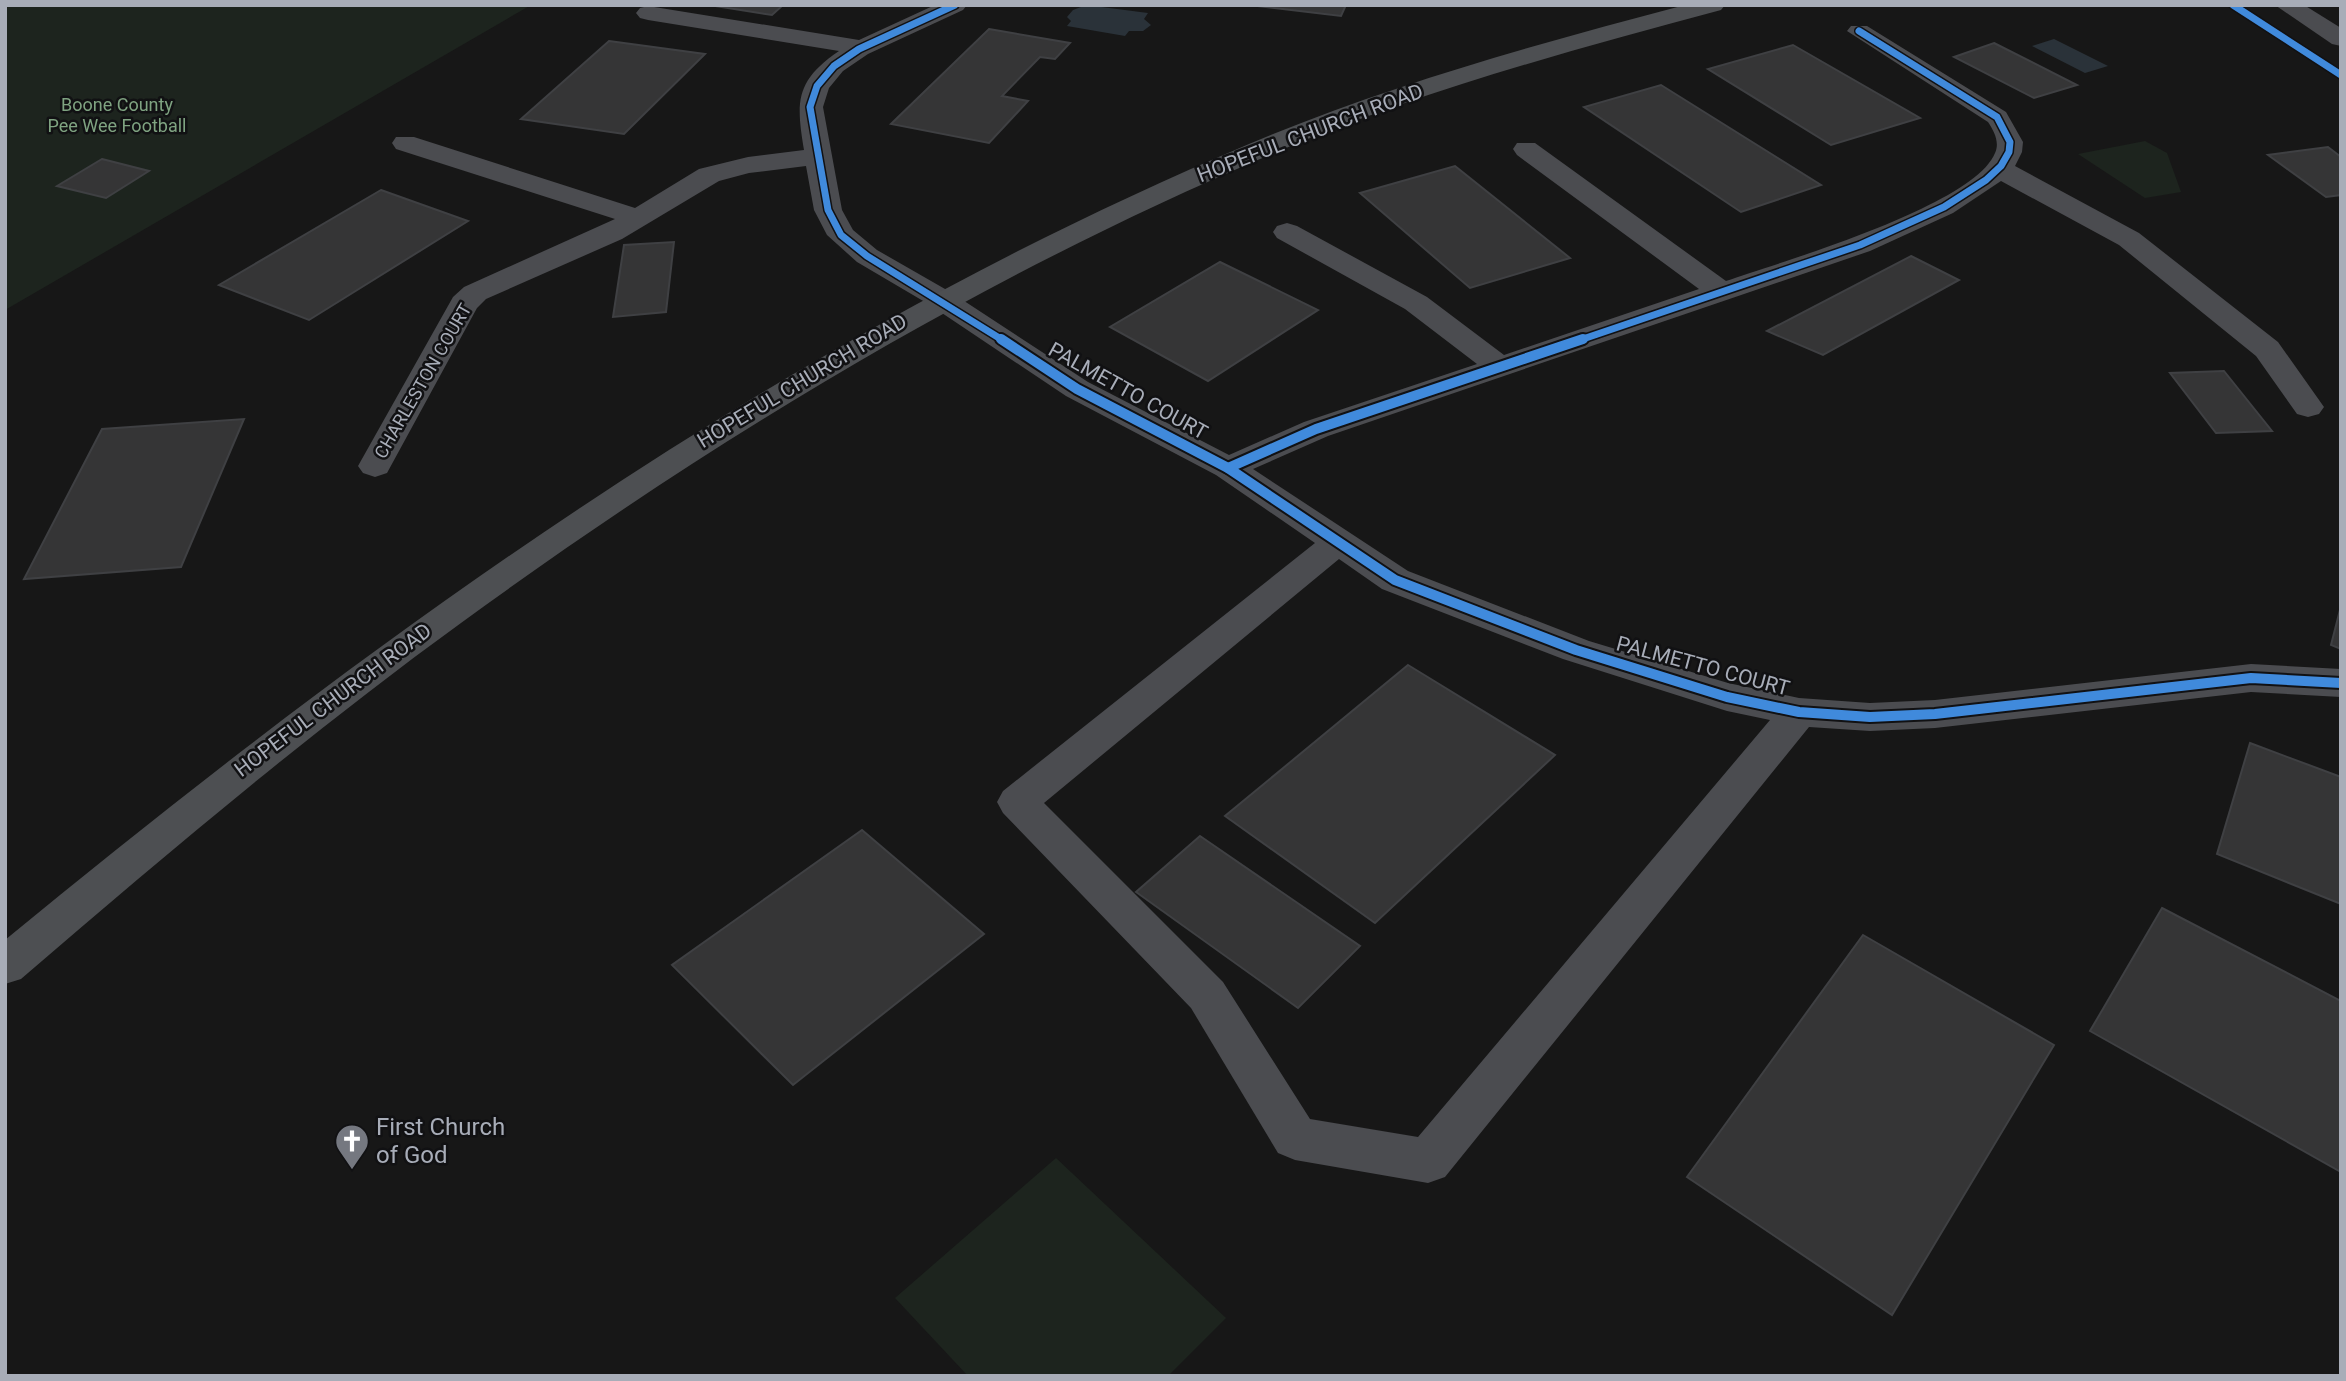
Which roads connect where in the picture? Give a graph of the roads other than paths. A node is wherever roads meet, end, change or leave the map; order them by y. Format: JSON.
{"nodes":[{"id":1,"x":955,"y":5,"type":"edge"},
{"id":2,"x":1713,"y":5,"type":"edge"},
{"id":3,"x":2287,"y":5,"type":"edge"},
{"id":4,"x":648,"y":13,"type":"dead end"},
{"id":5,"x":1859,"y":31,"type":"dead end"},
{"id":6,"x":2341,"y":39,"type":"edge"},
{"id":7,"x":863,"y":47,"type":"junction"},
{"id":8,"x":405,"y":143,"type":"dead end"},
{"id":9,"x":1526,"y":149,"type":"dead end"},
{"id":10,"x":818,"y":156,"type":"junction"},
{"id":11,"x":1998,"y":168,"type":"junction"},
{"id":12,"x":639,"y":218,"type":"junction"},
{"id":13,"x":1287,"y":232,"type":"dead end"},
{"id":14,"x":1722,"y":292,"type":"junction"},
{"id":15,"x":942,"y":299,"type":"junction"},
{"id":16,"x":1499,"y":366,"type":"junction"},
{"id":17,"x":2308,"y":407,"type":"dead end"},
{"id":18,"x":374,"y":467,"type":"dead end"},
{"id":19,"x":1228,"y":468,"type":"junction"},
{"id":20,"x":1338,"y":542,"type":"junction"},
{"id":21,"x":2341,"y":684,"type":"edge"},
{"id":22,"x":1799,"y":712,"type":"junction"},
{"id":23,"x":5,"y":966,"type":"edge"}],
"edges":[{"from":1,"to":7,"type":"street"},
{"from":2,"to":15,"type":"main road","name":"HOPEFUL CHURCH ROAD"},
{"from":3,"to":6,"type":"street"},
{"from":4,"to":7,"type":"street"},
{"from":5,"to":11,"type":"street"},
{"from":7,"to":10,"type":"street"},
{"from":8,"to":12,"type":"street"},
{"from":9,"to":14,"type":"street"},
{"from":10,"to":12,"type":"street","name":"CHARLESTON COURT"},
{"from":10,"to":15,"type":"street"},
{"from":11,"to":14,"type":"street"},
{"from":11,"to":17,"type":"street"},
{"from":12,"to":18,"type":"street","name":"CHARLESTON COURT"},
{"from":13,"to":16,"type":"street"},
{"from":14,"to":16,"type":"street"},
{"from":15,"to":19,"type":"street","name":"PALMETTO COURT"},
{"from":15,"to":23,"type":"main road","name":"HOPEFUL CHURCH ROAD"},
{"from":16,"to":19,"type":"street"},
{"from":19,"to":20,"type":"street","name":"PALMETTO COURT"},
{"from":20,"to":22,"type":"street","name":"PALMETTO COURT"},
{"from":20,"to":22,"type":"street"},
{"from":21,"to":22,"type":"street","name":"PALMETTO COURT"}]}
